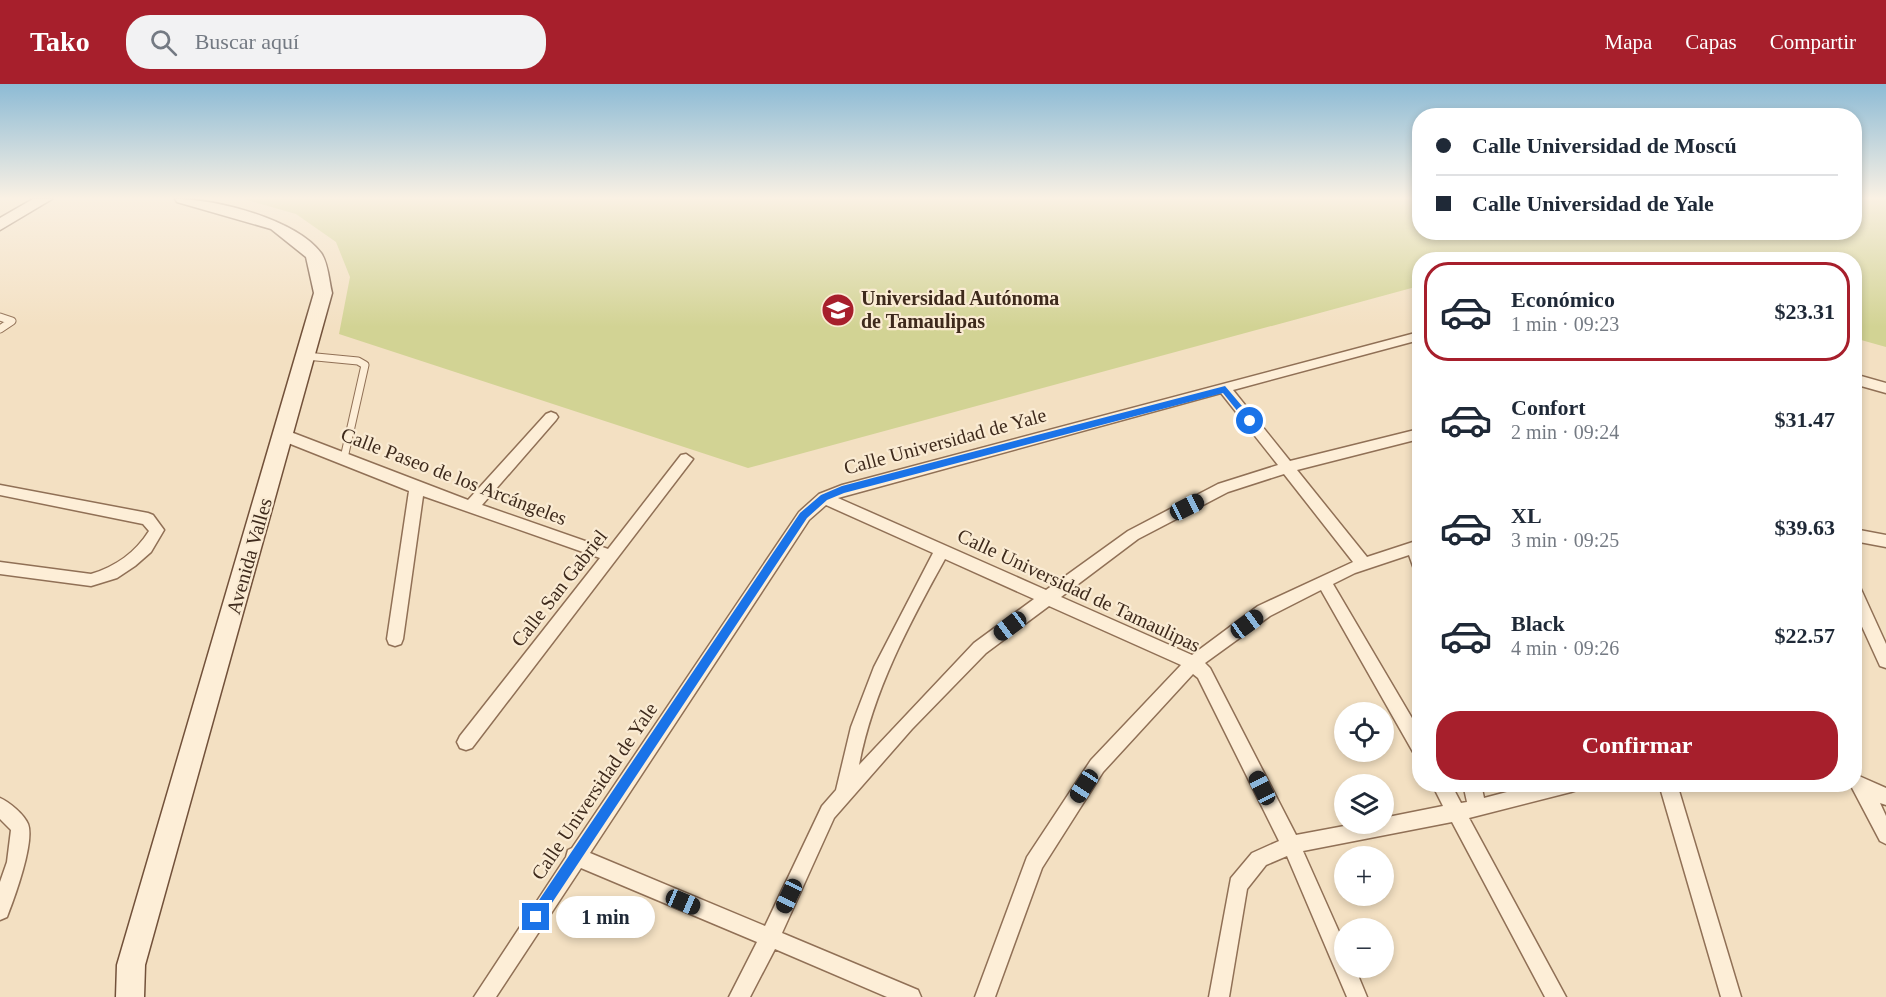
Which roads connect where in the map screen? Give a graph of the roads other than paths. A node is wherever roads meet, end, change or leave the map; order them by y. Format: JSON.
{"nodes":[{"id":1,"x":297,"y":242,"type":"edge"},
{"id":2,"x":0,"y":316,"type":"edge"},
{"id":3,"x":0,"y":328,"type":"edge"},
{"id":4,"x":1412,"y":338,"type":"edge"},
{"id":5,"x":306,"y":356,"type":"junction"},
{"id":6,"x":1862,"y":381,"type":"edge"},
{"id":7,"x":1886,"y":388,"type":"edge"},
{"id":8,"x":1225,"y":389,"type":"junction"},
{"id":9,"x":551,"y":417,"type":"dead end"},
{"id":10,"x":284,"y":435,"type":"junction"},
{"id":11,"x":1412,"y":436,"type":"edge"},
{"id":12,"x":344,"y":458,"type":"junction"},
{"id":13,"x":686,"y":459,"type":"dead end"},
{"id":14,"x":1287,"y":468,"type":"junction"},
{"id":15,"x":417,"y":488,"type":"junction"},
{"id":16,"x":0,"y":490,"type":"edge"},
{"id":17,"x":824,"y":498,"type":"junction"},
{"id":18,"x":471,"y":507,"type":"junction"},
{"id":19,"x":1862,"y":537,"type":"edge"},
{"id":20,"x":1886,"y":542,"type":"edge"},
{"id":21,"x":1412,"y":548,"type":"edge"},
{"id":22,"x":942,"y":550,"type":"junction"},
{"id":23,"x":611,"y":556,"type":"junction"},
{"id":24,"x":1364,"y":564,"type":"junction"},
{"id":25,"x":0,"y":568,"type":"edge"},
{"id":26,"x":1324,"y":582,"type":"junction"},
{"id":27,"x":1050,"y":598,"type":"junction"},
{"id":28,"x":1862,"y":609,"type":"edge"},
{"id":29,"x":394,"y":639,"type":"dead end"},
{"id":30,"x":1886,"y":661,"type":"edge"},
{"id":31,"x":1193,"y":663,"type":"junction"},
{"id":32,"x":1412,"y":734,"type":"edge"},
{"id":33,"x":466,"y":742,"type":"dead end"},
{"id":34,"x":1862,"y":785,"type":"edge"},
{"id":35,"x":1862,"y":790,"type":"edge"},
{"id":36,"x":1446,"y":792,"type":"edge"},
{"id":37,"x":1474,"y":792,"type":"edge"},
{"id":38,"x":1540,"y":792,"type":"edge"},
{"id":39,"x":1670,"y":792,"type":"edge"},
{"id":40,"x":844,"y":794,"type":"junction"},
{"id":41,"x":1886,"y":797,"type":"edge"},
{"id":42,"x":0,"y":807,"type":"edge"},
{"id":43,"x":1478,"y":808,"type":"junction"},
{"id":44,"x":1457,"y":812,"type":"junction"},
{"id":45,"x":1886,"y":835,"type":"edge"},
{"id":46,"x":1291,"y":845,"type":"junction"},
{"id":47,"x":575,"y":856,"type":"junction"},
{"id":48,"x":0,"y":910,"type":"edge"},
{"id":49,"x":770,"y":938,"type":"junction"},
{"id":50,"x":1334,"y":944,"type":"edge"},
{"id":51,"x":1349,"y":978,"type":"edge"},
{"id":52,"x":130,"y":997,"type":"edge"},
{"id":53,"x":483,"y":997,"type":"edge"},
{"id":54,"x":739,"y":997,"type":"edge"},
{"id":55,"x":911,"y":997,"type":"edge"},
{"id":56,"x":985,"y":997,"type":"edge"},
{"id":57,"x":1219,"y":997,"type":"edge"},
{"id":58,"x":1357,"y":997,"type":"edge"},
{"id":59,"x":1556,"y":997,"type":"edge"},
{"id":60,"x":1731,"y":997,"type":"edge"}],
"edges":[{"from":1,"to":5,"type":"main road","name":"Avenida Valles"},
{"from":2,"to":3,"type":"lane"},
{"from":4,"to":8,"type":"street","name":"Calle Universidad de Yale"},
{"from":5,"to":10,"type":"main road","name":"Avenida Valles"},
{"from":5,"to":12,"type":"lane"},
{"from":6,"to":7,"type":"street"},
{"from":8,"to":14,"type":"street"},
{"from":8,"to":17,"type":"street","name":"Calle Universidad de Yale"},
{"from":9,"to":18,"type":"street"},
{"from":10,"to":12,"type":"street","name":"Calle Paseo de los Arcángeles"},
{"from":10,"to":52,"type":"main road","name":"Avenida Valles"},
{"from":11,"to":14,"type":"street"},
{"from":12,"to":15,"type":"street","name":"Calle Paseo de los Arcángeles"},
{"from":13,"to":23,"type":"street","name":"Calle San Gabriel"},
{"from":14,"to":24,"type":"street"},
{"from":14,"to":27,"type":"street"},
{"from":15,"to":18,"type":"street","name":"Calle Paseo de los Arcángeles"},
{"from":15,"to":29,"type":"street"},
{"from":16,"to":25,"type":"street"},
{"from":17,"to":22,"type":"street","name":"Calle Universidad de Tamaulipas"},
{"from":17,"to":47,"type":"street","name":"Calle Universidad de Yale"},
{"from":18,"to":23,"type":"street","name":"Calle Paseo de los Arcángeles"},
{"from":19,"to":20,"type":"street"},
{"from":21,"to":24,"type":"street"},
{"from":22,"to":27,"type":"street","name":"Calle Universidad de Tamaulipas"},
{"from":22,"to":40,"type":"street"},
{"from":23,"to":33,"type":"street","name":"Calle San Gabriel"},
{"from":24,"to":26,"type":"street"},
{"from":26,"to":31,"type":"street"},
{"from":26,"to":32,"type":"street"},
{"from":27,"to":31,"type":"street","name":"Calle Universidad de Tamaulipas"},
{"from":27,"to":40,"type":"street"},
{"from":28,"to":30,"type":"street"},
{"from":31,"to":46,"type":"street","name":"Calle Universidad de Tamaulipas"},
{"from":31,"to":56,"type":"street"},
{"from":34,"to":41,"type":"street"},
{"from":35,"to":45,"type":"street"},
{"from":36,"to":44,"type":"street"},
{"from":37,"to":43,"type":"street"},
{"from":38,"to":43,"type":"street"},
{"from":39,"to":60,"type":"street"},
{"from":40,"to":49,"type":"street"},
{"from":42,"to":48,"type":"street"},
{"from":43,"to":44,"type":"street"},
{"from":44,"to":46,"type":"street"},
{"from":44,"to":59,"type":"street"},
{"from":46,"to":50,"type":"street","name":"Calle Universidad de Tamaulipas"},
{"from":46,"to":57,"type":"street"},
{"from":47,"to":49,"type":"street"},
{"from":47,"to":53,"type":"street","name":"Calle Universidad de Yale"},
{"from":49,"to":54,"type":"street"},
{"from":49,"to":55,"type":"street"},
{"from":51,"to":58,"type":"street","name":"Calle Universidad de Tamaulipas"}]}
